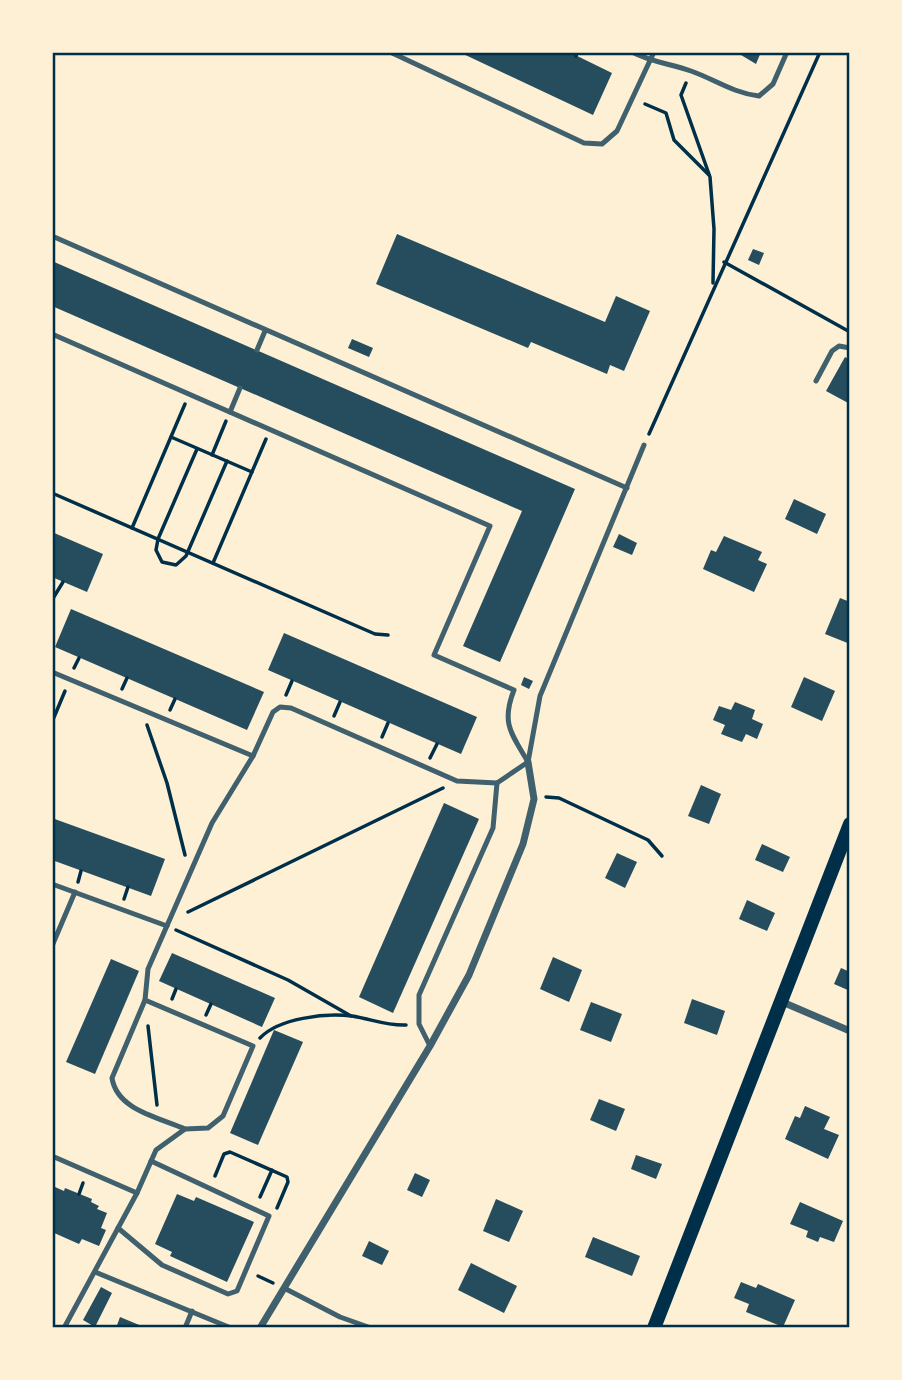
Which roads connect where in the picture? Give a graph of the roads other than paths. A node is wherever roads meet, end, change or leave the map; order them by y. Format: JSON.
{"nodes":[{"id":1,"x":390,"y":52,"type":"edge"},
{"id":2,"x":632,"y":52,"type":"edge"},
{"id":3,"x":654,"y":52,"type":"edge"},
{"id":4,"x":787,"y":52,"type":"edge"},
{"id":5,"x":650,"y":61,"type":"junction"},
{"id":6,"x":52,"y":236,"type":"edge"},
{"id":7,"x":265,"y":331,"type":"junction"},
{"id":8,"x":52,"y":334,"type":"edge"},
{"id":9,"x":849,"y":348,"type":"edge"},
{"id":10,"x":257,"y":350,"type":"dead end"},
{"id":11,"x":816,"y":381,"type":"dead end"},
{"id":12,"x":240,"y":388,"type":"dead end"},
{"id":13,"x":230,"y":412,"type":"junction"},
{"id":14,"x":645,"y":445,"type":"road end"},
{"id":15,"x":627,"y":488,"type":"junction"},
{"id":16,"x":52,"y":672,"type":"edge"},
{"id":17,"x":253,"y":756,"type":"junction"},
{"id":18,"x":528,"y":762,"type":"junction"},
{"id":19,"x":497,"y":783,"type":"junction"},
{"id":20,"x":849,"y":824,"type":"edge"},
{"id":21,"x":52,"y":884,"type":"edge"},
{"id":22,"x":75,"y":892,"type":"junction"},
{"id":23,"x":167,"y":926,"type":"junction"},
{"id":24,"x":52,"y":946,"type":"edge"},
{"id":25,"x":145,"y":1000,"type":"junction"},
{"id":26,"x":780,"y":1001,"type":"junction"},
{"id":27,"x":849,"y":1031,"type":"edge"},
{"id":28,"x":430,"y":1046,"type":"junction"},
{"id":29,"x":185,"y":1129,"type":"junction"},
{"id":30,"x":52,"y":1156,"type":"edge"},
{"id":31,"x":151,"y":1161,"type":"junction"},
{"id":32,"x":137,"y":1193,"type":"junction"},
{"id":33,"x":118,"y":1228,"type":"junction"},
{"id":34,"x":96,"y":1272,"type":"junction"},
{"id":35,"x":284,"y":1288,"type":"junction"},
{"id":36,"x":192,"y":1311,"type":"junction"},
{"id":37,"x":64,"y":1328,"type":"edge"},
{"id":38,"x":185,"y":1328,"type":"edge"},
{"id":39,"x":231,"y":1328,"type":"edge"},
{"id":40,"x":260,"y":1328,"type":"edge"},
{"id":41,"x":371,"y":1328,"type":"edge"},
{"id":42,"x":654,"y":1328,"type":"edge"}],
"edges":[{"from":1,"to":5,"type":"lane"},
{"from":2,"to":5,"type":"lane"},
{"from":3,"to":5,"type":"lane"},
{"from":4,"to":5,"type":"lane"},
{"from":6,"to":7,"type":"lane"},
{"from":7,"to":10,"type":"lane"},
{"from":7,"to":15,"type":"lane"},
{"from":8,"to":13,"type":"lane"},
{"from":9,"to":11,"type":"lane"},
{"from":12,"to":13,"type":"lane"},
{"from":13,"to":18,"type":"lane"},
{"from":14,"to":15,"type":"lane"},
{"from":15,"to":18,"type":"lane"},
{"from":16,"to":17,"type":"lane"},
{"from":17,"to":19,"type":"lane"},
{"from":17,"to":23,"type":"lane"},
{"from":18,"to":19,"type":"lane"},
{"from":18,"to":28,"type":"street"},
{"from":19,"to":28,"type":"lane"},
{"from":20,"to":26,"type":"main road"},
{"from":21,"to":22,"type":"lane"},
{"from":22,"to":23,"type":"lane"},
{"from":22,"to":24,"type":"lane"},
{"from":23,"to":25,"type":"lane"},
{"from":25,"to":29,"type":"lane"},
{"from":25,"to":29,"type":"lane"},
{"from":26,"to":27,"type":"street"},
{"from":26,"to":42,"type":"main road"},
{"from":28,"to":35,"type":"street"},
{"from":29,"to":31,"type":"lane"},
{"from":30,"to":32,"type":"lane"},
{"from":31,"to":32,"type":"lane"},
{"from":31,"to":33,"type":"lane"},
{"from":32,"to":33,"type":"lane"},
{"from":33,"to":34,"type":"lane"},
{"from":34,"to":36,"type":"lane"},
{"from":34,"to":37,"type":"lane"},
{"from":35,"to":40,"type":"street"},
{"from":35,"to":41,"type":"lane"},
{"from":36,"to":38,"type":"lane"},
{"from":36,"to":39,"type":"lane"}]}
